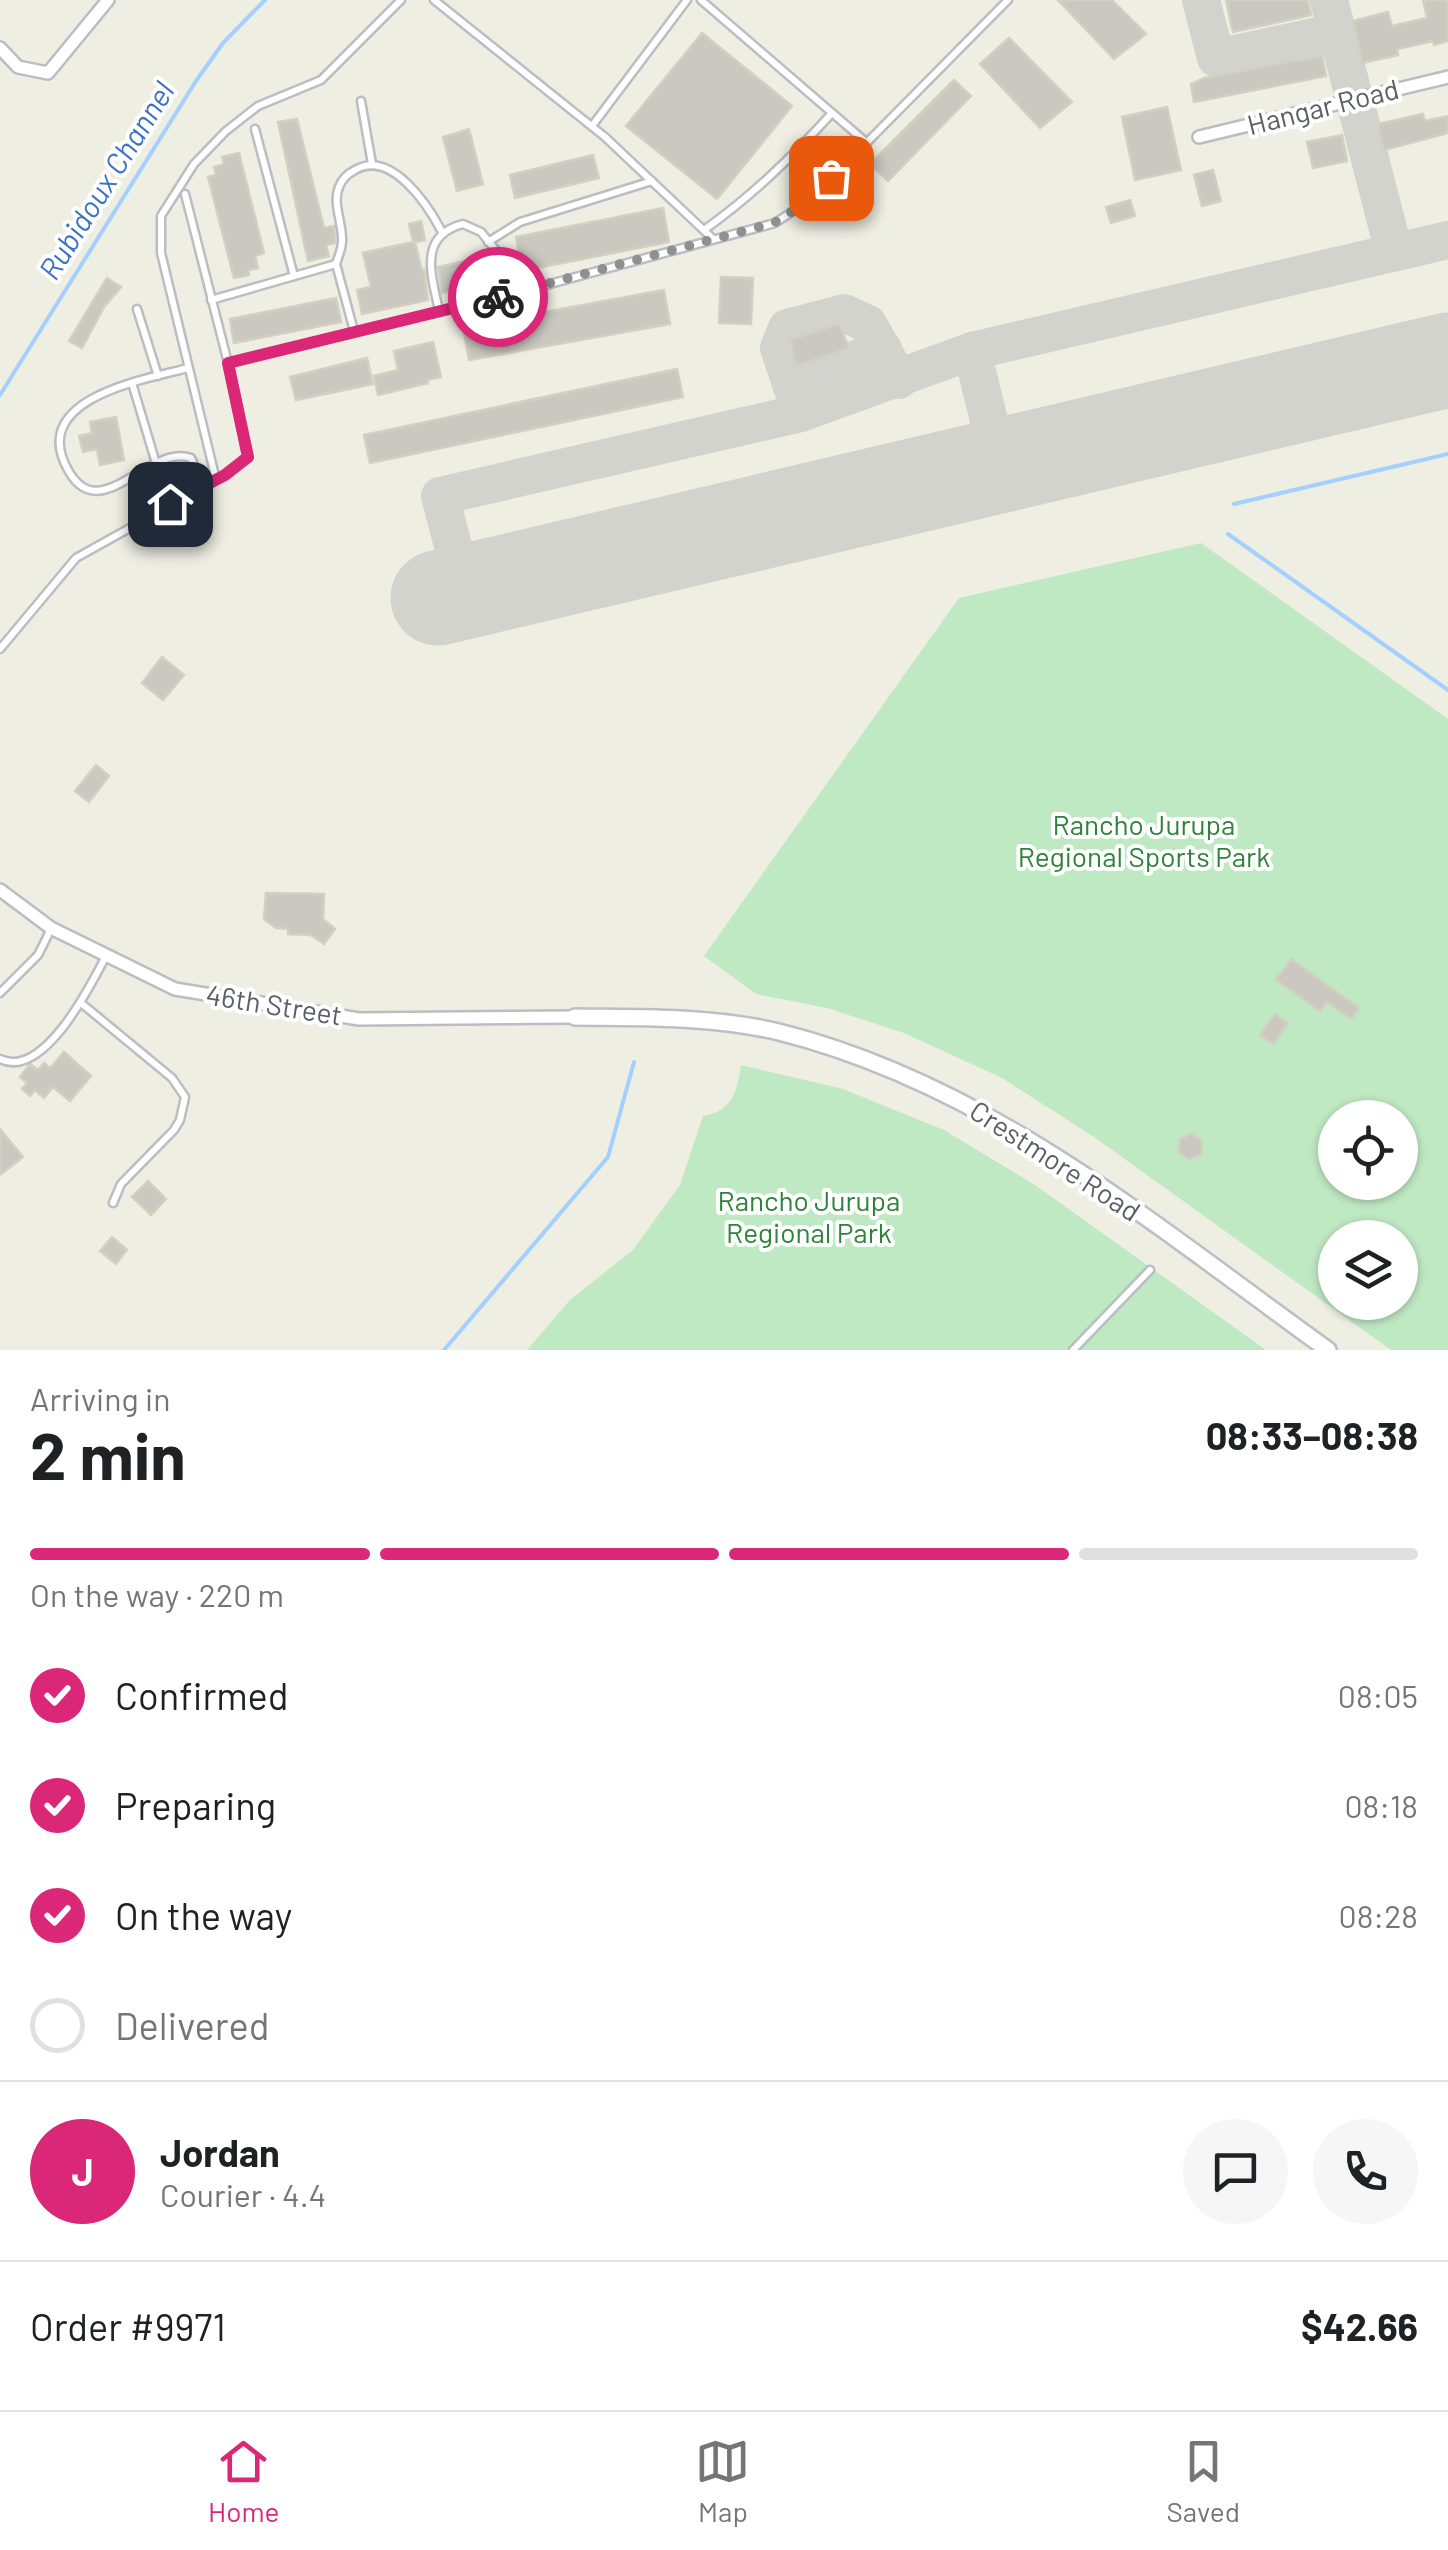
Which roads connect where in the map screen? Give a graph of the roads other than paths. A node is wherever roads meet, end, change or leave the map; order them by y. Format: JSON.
{"nodes":[{"id":1,"x":108,"y":0,"type":"edge"},
{"id":2,"x":401,"y":0,"type":"edge"},
{"id":3,"x":687,"y":0,"type":"edge"},
{"id":4,"x":700,"y":0,"type":"edge"},
{"id":5,"x":1008,"y":0,"type":"edge"},
{"id":6,"x":440,"y":2,"type":"edge"},
{"id":7,"x":0,"y":48,"type":"edge"},
{"id":8,"x":1448,"y":77,"type":"edge"},
{"id":9,"x":361,"y":102,"type":"dead end"},
{"id":10,"x":832,"y":113,"type":"junction"},
{"id":11,"x":592,"y":126,"type":"junction"},
{"id":12,"x":255,"y":129,"type":"dead end"},
{"id":13,"x":1199,"y":137,"type":"dead end"},
{"id":14,"x":867,"y":143,"type":"junction"},
{"id":15,"x":372,"y":164,"type":"junction"},
{"id":16,"x":652,"y":181,"type":"junction"},
{"id":17,"x":184,"y":194,"type":"dead end"},
{"id":18,"x":704,"y":230,"type":"junction"},
{"id":19,"x":442,"y":232,"type":"junction"},
{"id":20,"x":713,"y":239,"type":"junction"},
{"id":21,"x":488,"y":242,"type":"junction"},
{"id":22,"x":336,"y":264,"type":"junction"},
{"id":23,"x":294,"y":276,"type":"junction"},
{"id":24,"x":528,"y":290,"type":"junction"},
{"id":25,"x":211,"y":300,"type":"junction"},
{"id":26,"x":137,"y":310,"type":"dead end"},
{"id":27,"x":439,"y":311,"type":"junction"},
{"id":28,"x":354,"y":330,"type":"junction"},
{"id":29,"x":228,"y":363,"type":"junction"},
{"id":30,"x":188,"y":368,"type":"junction"},
{"id":31,"x":158,"y":376,"type":"junction"},
{"id":32,"x":132,"y":384,"type":"junction"},
{"id":33,"x":155,"y":460,"type":"junction"},
{"id":34,"x":216,"y":480,"type":"junction"},
{"id":35,"x":204,"y":486,"type":"junction"},
{"id":36,"x":0,"y":649,"type":"edge"},
{"id":37,"x":0,"y":890,"type":"edge"},
{"id":38,"x":51,"y":928,"type":"junction"},
{"id":39,"x":106,"y":956,"type":"junction"},
{"id":40,"x":0,"y":993,"type":"edge"},
{"id":41,"x":81,"y":1003,"type":"junction"},
{"id":42,"x":575,"y":1017,"type":"joint"},
{"id":43,"x":0,"y":1059,"type":"edge"},
{"id":44,"x":113,"y":1203,"type":"dead end"},
{"id":45,"x":1150,"y":1270,"type":"dead end"},
{"id":46,"x":1073,"y":1350,"type":"edge"},
{"id":47,"x":1328,"y":1350,"type":"edge"}],
"edges":[{"from":1,"to":7,"type":"street"},
{"from":2,"to":30,"type":"lane"},
{"from":3,"to":11,"type":"lane"},
{"from":4,"to":10,"type":"lane"},
{"from":5,"to":14,"type":"lane"},
{"from":6,"to":11,"type":"lane"},
{"from":8,"to":13,"type":"street","name":"Hangar Road"},
{"from":9,"to":15,"type":"lane"},
{"from":10,"to":14,"type":"lane"},
{"from":10,"to":18,"type":"lane"},
{"from":11,"to":16,"type":"lane"},
{"from":12,"to":23,"type":"lane"},
{"from":14,"to":20,"type":"lane"},
{"from":15,"to":19,"type":"lane"},
{"from":15,"to":22,"type":"lane"},
{"from":16,"to":18,"type":"lane"},
{"from":16,"to":21,"type":"lane"},
{"from":17,"to":25,"type":"lane"},
{"from":18,"to":20,"type":"lane"},
{"from":19,"to":21,"type":"lane"},
{"from":19,"to":27,"type":"lane"},
{"from":20,"to":24,"type":"lane"},
{"from":21,"to":24,"type":"lane"},
{"from":22,"to":23,"type":"lane"},
{"from":22,"to":28,"type":"lane"},
{"from":23,"to":25,"type":"lane"},
{"from":24,"to":27,"type":"lane"},
{"from":25,"to":29,"type":"lane"},
{"from":26,"to":31,"type":"lane"},
{"from":27,"to":28,"type":"lane"},
{"from":28,"to":29,"type":"lane"},
{"from":29,"to":34,"type":"lane"},
{"from":30,"to":31,"type":"lane"},
{"from":30,"to":34,"type":"lane"},
{"from":31,"to":32,"type":"lane"},
{"from":32,"to":33,"type":"lane"},
{"from":32,"to":33,"type":"lane"},
{"from":33,"to":35,"type":"lane"},
{"from":34,"to":35,"type":"lane"},
{"from":35,"to":36,"type":"lane"},
{"from":37,"to":38,"type":"street","name":"46th Street"},
{"from":38,"to":39,"type":"street","name":"46th Street"},
{"from":38,"to":40,"type":"lane"},
{"from":39,"to":41,"type":"lane"},
{"from":39,"to":42,"type":"street","name":"46th Street"},
{"from":41,"to":43,"type":"lane"},
{"from":41,"to":44,"type":"lane"},
{"from":42,"to":47,"type":"street","name":"Crestmore Road"},
{"from":45,"to":46,"type":"lane"}]}
